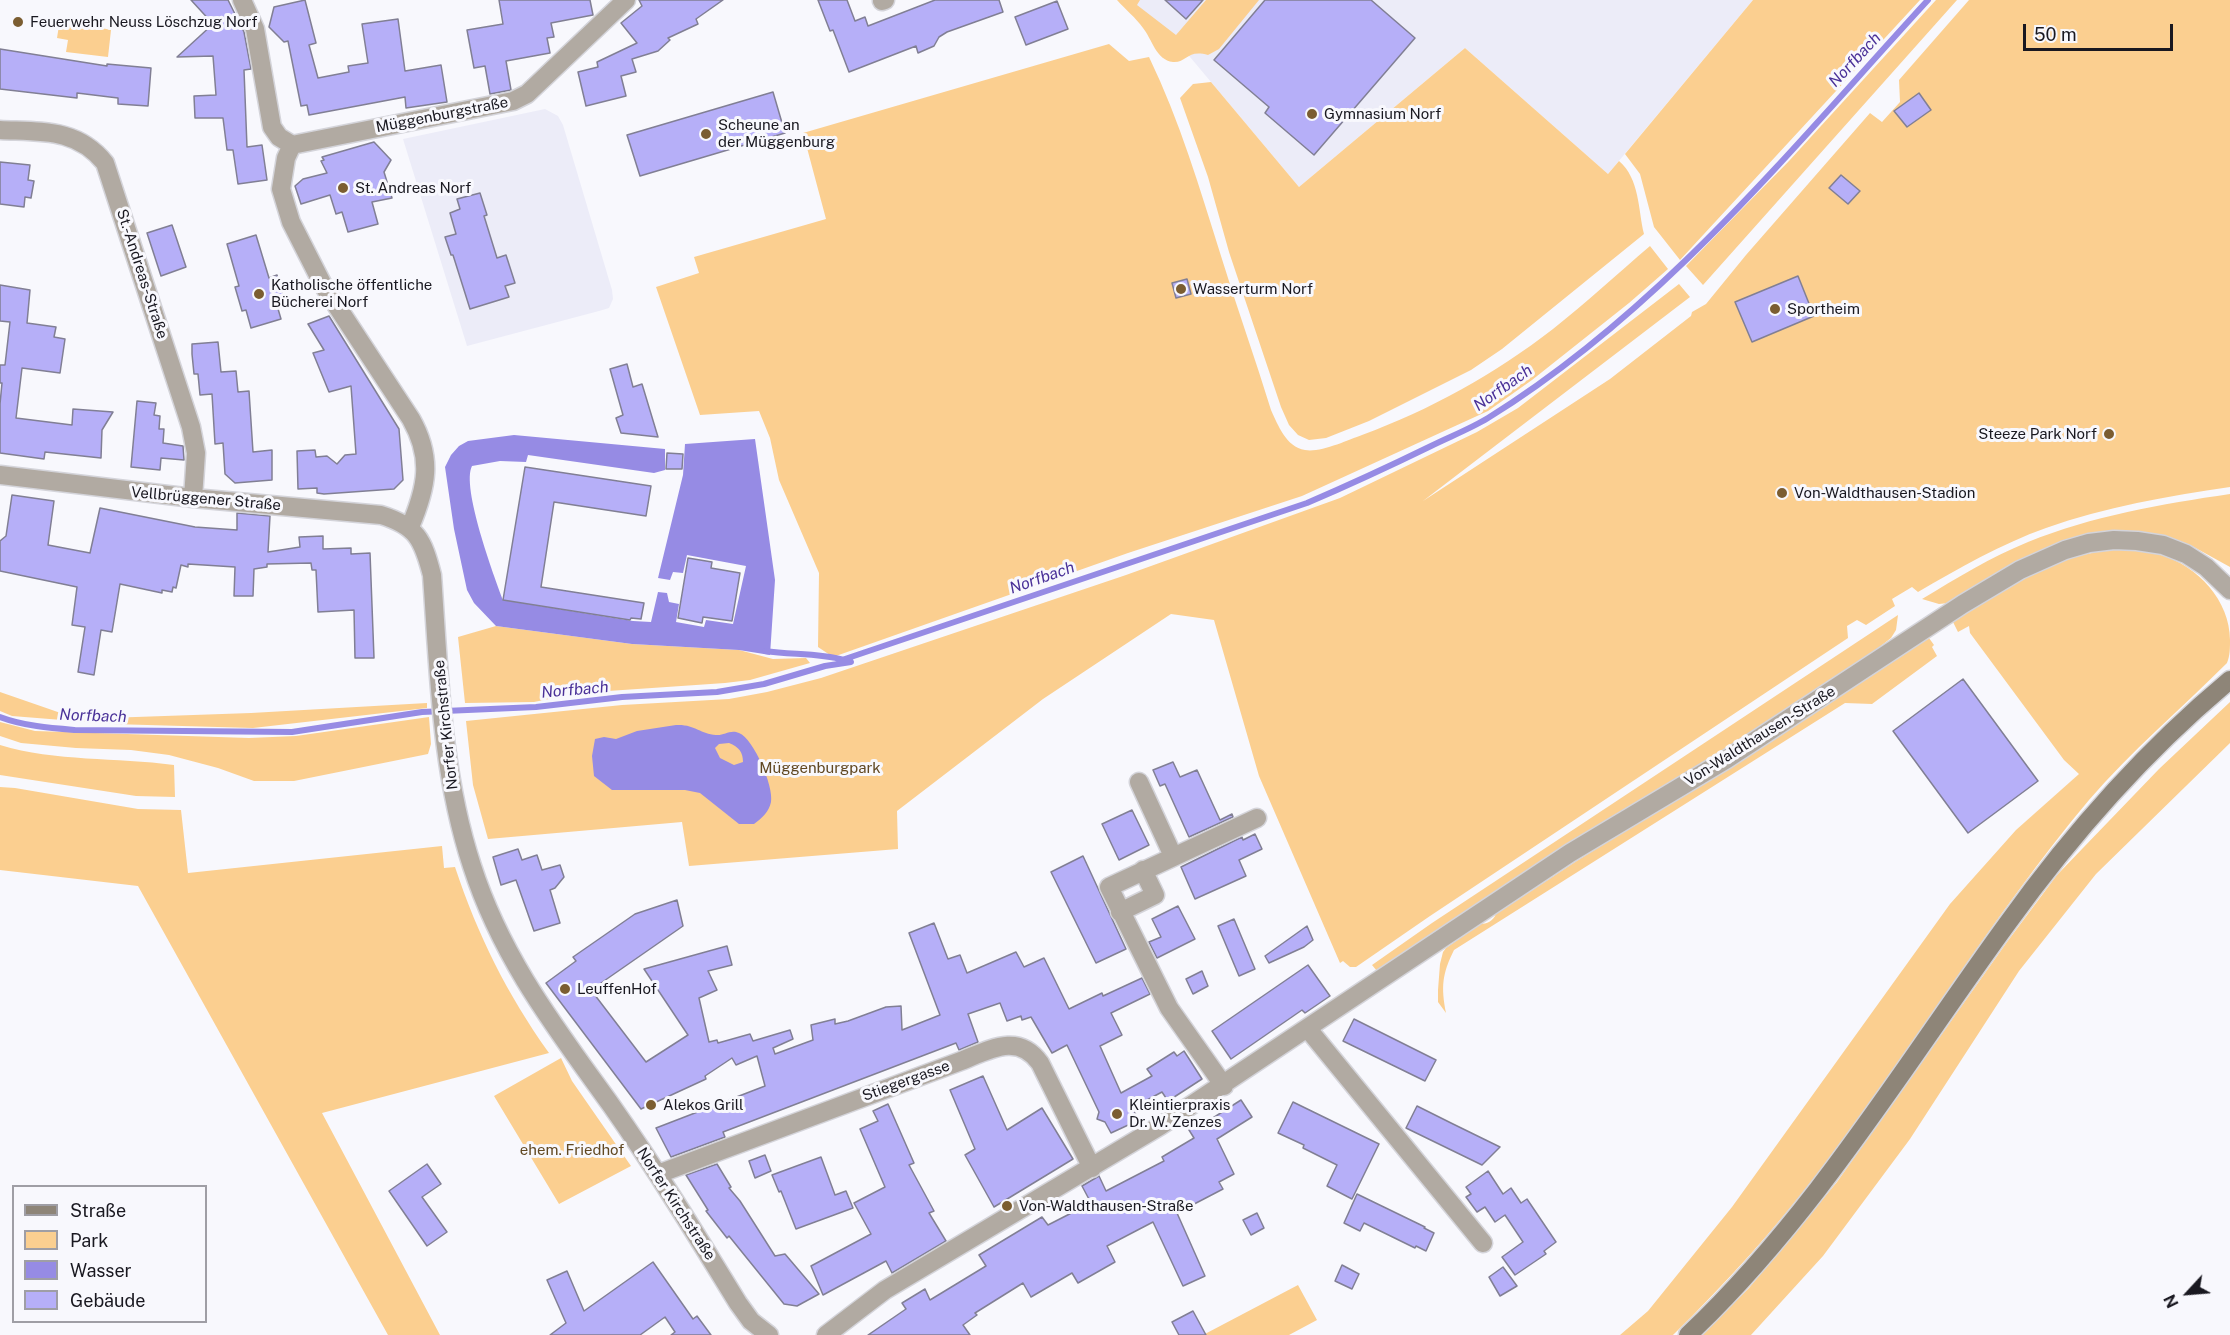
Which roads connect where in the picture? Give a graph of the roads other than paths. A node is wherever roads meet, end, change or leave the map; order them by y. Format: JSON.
{"nodes":[{"id":1,"x":242,"y":0,"type":"edge"},
{"id":2,"x":626,"y":0,"type":"edge"},
{"id":3,"x":0,"y":130,"type":"edge"},
{"id":4,"x":292,"y":145,"type":"junction"},
{"id":5,"x":0,"y":475,"type":"edge"},
{"id":6,"x":192,"y":498,"type":"junction"},
{"id":7,"x":410,"y":527,"type":"junction"},
{"id":8,"x":2230,"y":590,"type":"edge"},
{"id":9,"x":2230,"y":680,"type":"edge"},
{"id":10,"x":1139,"y":782,"type":"dead end"},
{"id":11,"x":1257,"y":818,"type":"dead end"},
{"id":12,"x":1173,"y":856,"type":"junction"},
{"id":13,"x":1143,"y":870,"type":"junction"},
{"id":14,"x":1120,"y":912,"type":"junction"},
{"id":15,"x":1308,"y":1029,"type":"junction"},
{"id":16,"x":1224,"y":1086,"type":"junction"},
{"id":17,"x":1092,"y":1168,"type":"junction"},
{"id":18,"x":658,"y":1174,"type":"junction"},
{"id":19,"x":1483,"y":1243,"type":"dead end"},
{"id":20,"x":769,"y":1335,"type":"edge"},
{"id":21,"x":826,"y":1335,"type":"edge"},
{"id":22,"x":1688,"y":1335,"type":"edge"}],
"edges":[{"from":1,"to":4,"type":"street"},
{"from":2,"to":4,"type":"street","name":"Müggenburgstraße"},
{"from":3,"to":6,"type":"street","name":"St.-Andreas-Straße"},
{"from":4,"to":7,"type":"street"},
{"from":5,"to":6,"type":"street","name":"Vellbrüggener Straße"},
{"from":6,"to":7,"type":"street","name":"Vellbrüggener Straße"},
{"from":7,"to":18,"type":"street","name":"Norfer Kirchstraße"},
{"from":8,"to":15,"type":"street","name":"Von-Waldthausen-Straße"},
{"from":9,"to":22,"type":"main road"},
{"from":10,"to":12,"type":"street"},
{"from":11,"to":12,"type":"street"},
{"from":12,"to":13,"type":"street"},
{"from":13,"to":14,"type":"street"},
{"from":13,"to":14,"type":"street"},
{"from":14,"to":16,"type":"street"},
{"from":15,"to":16,"type":"street","name":"Von-Waldthausen-Straße"},
{"from":15,"to":19,"type":"street"},
{"from":16,"to":17,"type":"street","name":"Von-Waldthausen-Straße"},
{"from":17,"to":18,"type":"street","name":"Stiegergasse"},
{"from":17,"to":21,"type":"street","name":"Von-Waldthausen-Straße"},
{"from":18,"to":20,"type":"street","name":"Norfer Kirchstraße"}]}
